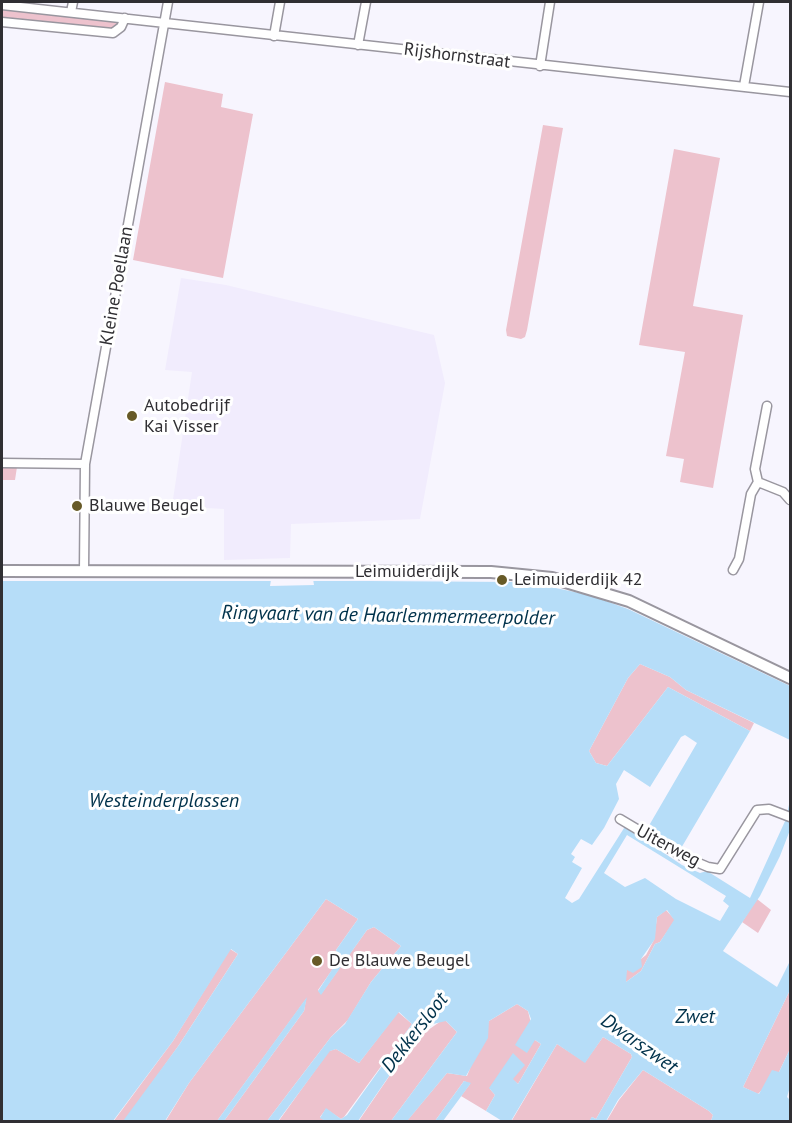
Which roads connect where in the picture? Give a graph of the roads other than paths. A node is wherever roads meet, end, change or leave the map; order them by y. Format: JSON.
{"nodes":[{"id":1,"x":73,"y":2,"type":"edge"},
{"id":2,"x":168,"y":2,"type":"edge"},
{"id":3,"x":280,"y":2,"type":"edge"},
{"id":4,"x":366,"y":2,"type":"edge"},
{"id":5,"x":550,"y":2,"type":"edge"},
{"id":6,"x":759,"y":2,"type":"edge"},
{"id":7,"x":2,"y":5,"type":"edge"},
{"id":8,"x":70,"y":12,"type":"junction"},
{"id":9,"x":125,"y":18,"type":"junction"},
{"id":10,"x":2,"y":22,"type":"edge"},
{"id":11,"x":164,"y":22,"type":"junction"},
{"id":12,"x":274,"y":36,"type":"junction"},
{"id":13,"x":358,"y":45,"type":"junction"},
{"id":14,"x":540,"y":66,"type":"junction"},
{"id":15,"x":744,"y":86,"type":"junction"},
{"id":16,"x":790,"y":92,"type":"edge"},
{"id":17,"x":767,"y":406,"type":"dead end"},
{"id":18,"x":2,"y":462,"type":"edge"},
{"id":19,"x":85,"y":464,"type":"junction"},
{"id":20,"x":758,"y":482,"type":"junction"},
{"id":21,"x":790,"y":500,"type":"edge"},
{"id":22,"x":733,"y":570,"type":"dead end"},
{"id":23,"x":2,"y":571,"type":"edge"},
{"id":24,"x":84,"y":571,"type":"junction"},
{"id":25,"x":790,"y":678,"type":"edge"},
{"id":26,"x":787,"y":816,"type":"edge"},
{"id":27,"x":620,"y":819,"type":"dead end"}],
"edges":[{"from":1,"to":8,"type":"street"},
{"from":2,"to":11,"type":"street","name":"Kleine Poellaan"},
{"from":3,"to":12,"type":"street"},
{"from":4,"to":13,"type":"street"},
{"from":5,"to":14,"type":"street"},
{"from":6,"to":15,"type":"street"},
{"from":7,"to":8,"type":"street","name":"Rijshornstraat"},
{"from":8,"to":9,"type":"street","name":"Rijshornstraat"},
{"from":9,"to":10,"type":"street"},
{"from":9,"to":11,"type":"street","name":"Rijshornstraat"},
{"from":11,"to":12,"type":"street","name":"Rijshornstraat"},
{"from":11,"to":19,"type":"street","name":"Kleine Poellaan"},
{"from":12,"to":13,"type":"street","name":"Rijshornstraat"},
{"from":13,"to":14,"type":"street","name":"Rijshornstraat"},
{"from":14,"to":15,"type":"street","name":"Rijshornstraat"},
{"from":15,"to":16,"type":"street","name":"Rijshornstraat"},
{"from":17,"to":20,"type":"street"},
{"from":18,"to":19,"type":"street"},
{"from":19,"to":24,"type":"street","name":"Kleine Poellaan"},
{"from":20,"to":21,"type":"street"},
{"from":20,"to":22,"type":"street"},
{"from":23,"to":24,"type":"street","name":"Leimuiderdijk"},
{"from":24,"to":25,"type":"street","name":"Leimuiderdijk"},
{"from":26,"to":27,"type":"street","name":"Uiterweg"}]}
